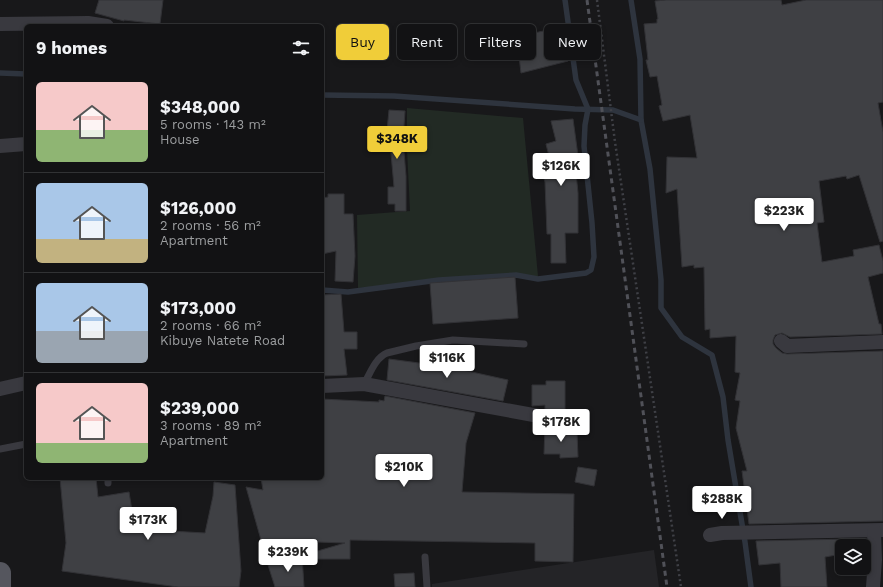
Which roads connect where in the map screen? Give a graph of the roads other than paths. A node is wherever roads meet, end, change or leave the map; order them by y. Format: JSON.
{"nodes":[{"id":1,"x":0,"y":24,"type":"edge"},
{"id":2,"x":94,"y":24,"type":"edge"},
{"id":3,"x":24,"y":144,"type":"edge"},
{"id":4,"x":0,"y":146,"type":"edge"},
{"id":5,"x":781,"y":341,"type":"dead end"},
{"id":6,"x":883,"y":342,"type":"edge"},
{"id":7,"x":524,"y":344,"type":"dead end"},
{"id":8,"x":24,"y":383,"type":"edge"},
{"id":9,"x":364,"y":384,"type":"junction"},
{"id":10,"x":324,"y":386,"type":"edge"},
{"id":11,"x":0,"y":389,"type":"edge"},
{"id":12,"x":566,"y":421,"type":"dead end"},
{"id":13,"x":24,"y":444,"type":"edge"},
{"id":14,"x":0,"y":449,"type":"edge"},
{"id":15,"x":878,"y":530,"type":"edge"},
{"id":16,"x":710,"y":535,"type":"dead end"},
{"id":17,"x":425,"y":557,"type":"dead end"},
{"id":18,"x":0,"y":573,"type":"edge"},
{"id":19,"x":0,"y":587,"type":"edge"},
{"id":20,"x":427,"y":587,"type":"edge"},
{"id":21,"x":873,"y":587,"type":"edge"}],
"edges":[{"from":1,"to":2,"type":"street"},
{"from":3,"to":4,"type":"street"},
{"from":5,"to":6,"type":"street"},
{"from":7,"to":9,"type":"lane"},
{"from":8,"to":11,"type":"street"},
{"from":9,"to":10,"type":"street"},
{"from":9,"to":12,"type":"street"},
{"from":13,"to":14,"type":"lane"},
{"from":15,"to":16,"type":"street"},
{"from":15,"to":21,"type":"street"},
{"from":17,"to":20,"type":"lane"},
{"from":18,"to":19,"type":"main road"}]}
